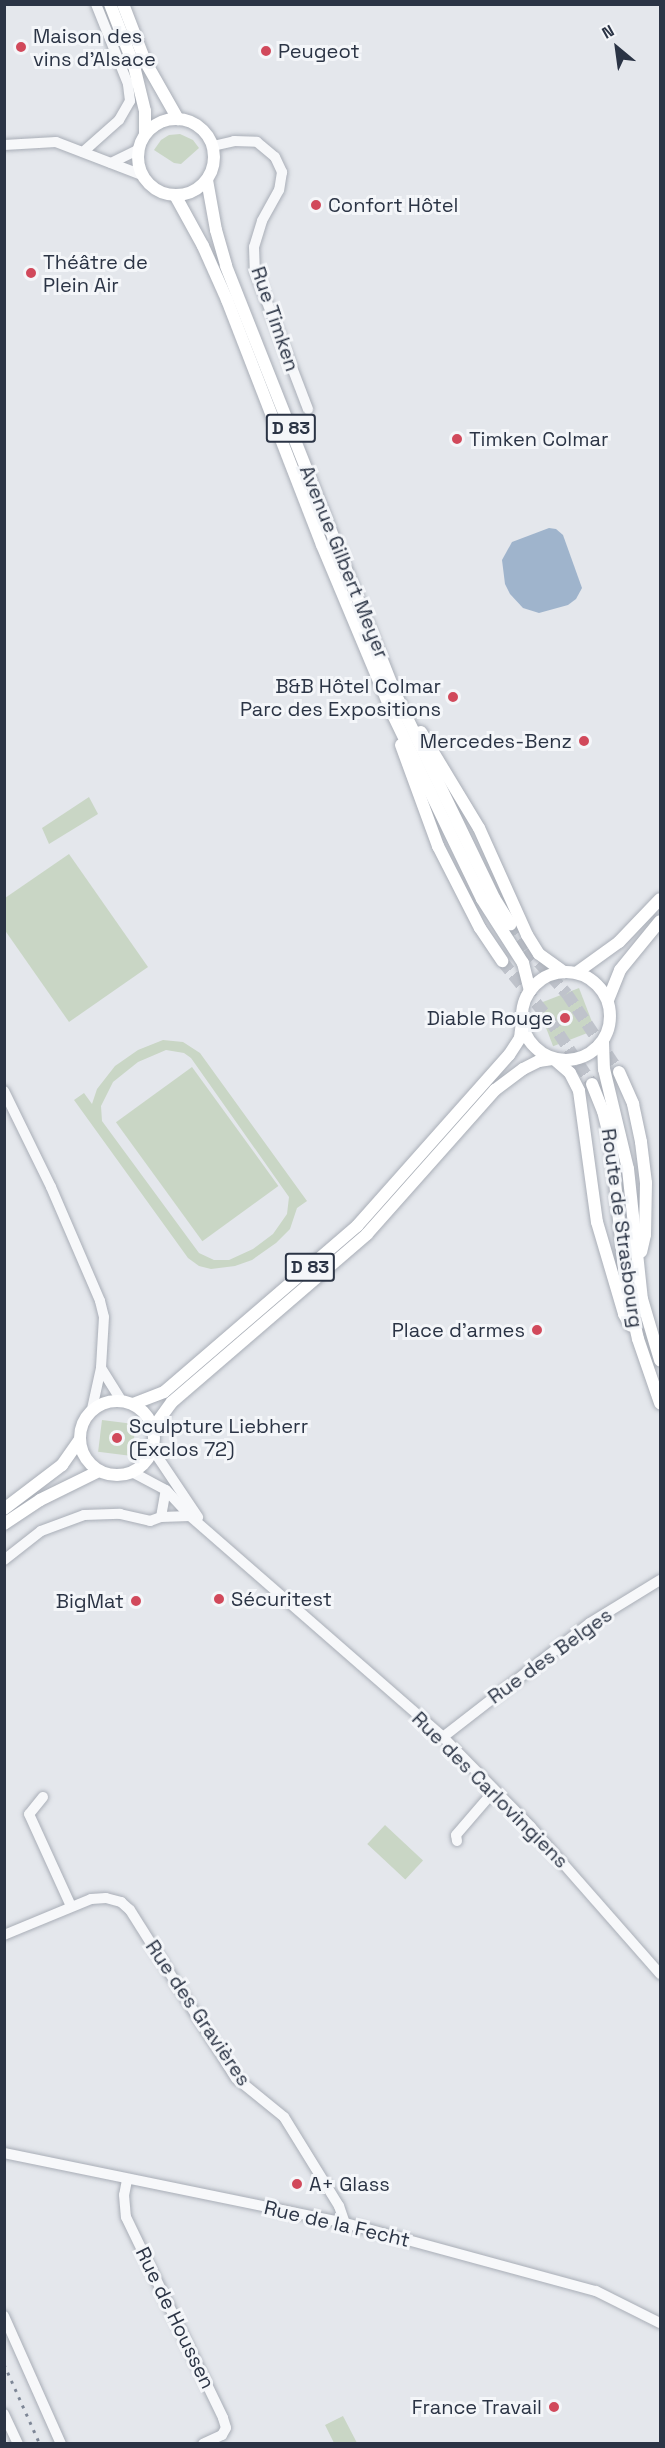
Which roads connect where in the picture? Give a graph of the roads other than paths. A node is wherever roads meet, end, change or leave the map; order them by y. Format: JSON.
{"nodes":[{"id":1,"x":96,"y":4,"type":"edge"},
{"id":2,"x":110,"y":4,"type":"edge"},
{"id":3,"x":123,"y":4,"type":"edge"},
{"id":4,"x":178,"y":119,"type":"junction"},
{"id":5,"x":145,"y":134,"type":"junction"},
{"id":6,"x":4,"y":145,"type":"edge"},
{"id":7,"x":213,"y":147,"type":"junction"},
{"id":8,"x":138,"y":150,"type":"junction"},
{"id":9,"x":83,"y":152,"type":"junction"},
{"id":10,"x":111,"y":163,"type":"junction"},
{"id":11,"x":142,"y":175,"type":"junction"},
{"id":12,"x":207,"y":180,"type":"junction"},
{"id":13,"x":175,"y":195,"type":"junction"},
{"id":14,"x":308,"y":409,"type":"dead end"},
{"id":15,"x":389,"y":673,"type":"junction"},
{"id":16,"x":393,"y":715,"type":"junction"},
{"id":17,"x":660,"y":899,"type":"edge"},
{"id":18,"x":660,"y":921,"type":"edge"},
{"id":19,"x":510,"y":924,"type":"tunnel mouth"},
{"id":20,"x":502,"y":961,"type":"tunnel mouth"},
{"id":21,"x":570,"y":972,"type":"junction"},
{"id":22,"x":530,"y":991,"type":"junction"},
{"id":23,"x":608,"y":1000,"type":"junction"},
{"id":24,"x":522,"y":1021,"type":"junction"},
{"id":25,"x":603,"y":1042,"type":"junction"},
{"id":26,"x":554,"y":1059,"type":"junction"},
{"id":27,"x":619,"y":1072,"type":"tunnel mouth"},
{"id":28,"x":592,"y":1084,"type":"tunnel mouth"},
{"id":29,"x":4,"y":1091,"type":"edge"},
{"id":30,"x":639,"y":1262,"type":"junction"},
{"id":31,"x":638,"y":1339,"type":"junction"},
{"id":32,"x":660,"y":1360,"type":"edge"},
{"id":33,"x":101,"y":1368,"type":"junction"},
{"id":34,"x":121,"y":1400,"type":"junction"},
{"id":35,"x":660,"y":1403,"type":"edge"},
{"id":36,"x":133,"y":1404,"type":"junction"},
{"id":37,"x":92,"y":1410,"type":"junction"},
{"id":38,"x":153,"y":1428,"type":"junction"},
{"id":39,"x":79,"y":1441,"type":"junction"},
{"id":40,"x":153,"y":1450,"type":"junction"},
{"id":41,"x":99,"y":1471,"type":"junction"},
{"id":42,"x":132,"y":1472,"type":"junction"},
{"id":43,"x":166,"y":1490,"type":"junction"},
{"id":44,"x":4,"y":1509,"type":"edge"},
{"id":45,"x":190,"y":1516,"type":"junction"},
{"id":46,"x":161,"y":1517,"type":"junction"},
{"id":47,"x":201,"y":1522,"type":"junction"},
{"id":48,"x":4,"y":1524,"type":"edge"},
{"id":49,"x":4,"y":1560,"type":"edge"},
{"id":50,"x":660,"y":1580,"type":"edge"},
{"id":51,"x":443,"y":1737,"type":"junction"},
{"id":52,"x":494,"y":1791,"type":"junction"},
{"id":53,"x":43,"y":1797,"type":"dead end"},
{"id":54,"x":457,"y":1841,"type":"dead end"},
{"id":55,"x":71,"y":1906,"type":"junction"},
{"id":56,"x":4,"y":1935,"type":"edge"},
{"id":57,"x":660,"y":1974,"type":"edge"},
{"id":58,"x":4,"y":2153,"type":"edge"},
{"id":59,"x":127,"y":2180,"type":"junction"},
{"id":60,"x":345,"y":2223,"type":"junction"},
{"id":61,"x":4,"y":2316,"type":"edge"},
{"id":62,"x":660,"y":2323,"type":"edge"},
{"id":63,"x":4,"y":2414,"type":"edge"},
{"id":64,"x":18,"y":2444,"type":"edge"},
{"id":65,"x":61,"y":2444,"type":"edge"},
{"id":66,"x":203,"y":2444,"type":"edge"}],
"edges":[{"from":1,"to":9,"type":"street"},
{"from":2,"to":5,"type":"main road"},
{"from":3,"to":4,"type":"main road"},
{"from":4,"to":5,"type":"main road"},
{"from":4,"to":7,"type":"main road"},
{"from":5,"to":8,"type":"main road"},
{"from":6,"to":9,"type":"street"},
{"from":7,"to":12,"type":"main road","name":"Avenue Gilbert Meyer"},
{"from":7,"to":14,"type":"street","name":"Rue Timken"},
{"from":8,"to":10,"type":"street"},
{"from":8,"to":11,"type":"main road"},
{"from":9,"to":10,"type":"street"},
{"from":10,"to":11,"type":"street"},
{"from":11,"to":13,"type":"main road"},
{"from":12,"to":13,"type":"main road"},
{"from":12,"to":15,"type":"main road","name":"Avenue Gilbert Meyer","number":"D 83"},
{"from":13,"to":16,"type":"main road","name":"Avenue Gilbert Meyer","number":"D 83"},
{"from":15,"to":19,"type":"main road","name":"Avenue Gilbert Meyer","number":"D 83"},
{"from":15,"to":21,"type":"main road","name":"Avenue Gilbert Meyer","number":"D 83"},
{"from":16,"to":20,"type":"main road","name":"Avenue Gilbert Meyer","number":"D 83"},
{"from":16,"to":22,"type":"main road","name":"Avenue Gilbert Meyer","number":"D 83"},
{"from":17,"to":21,"type":"main road"},
{"from":18,"to":23,"type":"main road"},
{"from":21,"to":22,"type":"main road"},
{"from":21,"to":23,"type":"main road"},
{"from":22,"to":24,"type":"main road"},
{"from":23,"to":25,"type":"main road"},
{"from":24,"to":26,"type":"main road"},
{"from":24,"to":36,"type":"main road","number":"D 83"},
{"from":25,"to":26,"type":"main road"},
{"from":25,"to":30,"type":"main road","name":"Route de Strasbourg"},
{"from":26,"to":31,"type":"main road","name":"Route de Strasbourg"},
{"from":26,"to":38,"type":"main road","number":"D 83"},
{"from":27,"to":30,"type":"main road","name":"Route de Strasbourg"},
{"from":28,"to":31,"type":"main road","name":"Route de Strasbourg"},
{"from":29,"to":33,"type":"street"},
{"from":30,"to":32,"type":"main road","name":"Route de Strasbourg"},
{"from":31,"to":35,"type":"main road","name":"Route de Strasbourg"},
{"from":33,"to":34,"type":"street"},
{"from":33,"to":37,"type":"street"},
{"from":34,"to":36,"type":"main road"},
{"from":34,"to":37,"type":"main road"},
{"from":36,"to":38,"type":"main road"},
{"from":37,"to":39,"type":"main road"},
{"from":38,"to":40,"type":"main road"},
{"from":39,"to":41,"type":"main road"},
{"from":39,"to":44,"type":"main road"},
{"from":40,"to":42,"type":"main road"},
{"from":40,"to":47,"type":"street","name":"Rue des Carlovingiens"},
{"from":41,"to":42,"type":"main road"},
{"from":41,"to":48,"type":"main road"},
{"from":42,"to":43,"type":"street","name":"Rue des Carlovingiens"},
{"from":43,"to":45,"type":"street","name":"Rue des Carlovingiens"},
{"from":43,"to":46,"type":"street"},
{"from":45,"to":46,"type":"street"},
{"from":45,"to":47,"type":"street","name":"Rue des Carlovingiens"},
{"from":46,"to":49,"type":"street"},
{"from":47,"to":51,"type":"street","name":"Rue des Carlovingiens"},
{"from":50,"to":51,"type":"street","name":"Rue des Belges"},
{"from":51,"to":52,"type":"street","name":"Rue des Carlovingiens"},
{"from":52,"to":54,"type":"street"},
{"from":52,"to":57,"type":"street","name":"Rue des Carlovingiens"},
{"from":53,"to":55,"type":"street"},
{"from":55,"to":56,"type":"street","name":"Rue des Gravières"},
{"from":55,"to":60,"type":"street","name":"Rue des Gravières"},
{"from":58,"to":59,"type":"street","name":"Rue de la Fecht"},
{"from":59,"to":60,"type":"street","name":"Rue de la Fecht"},
{"from":59,"to":66,"type":"street","name":"Rue de Houssen"},
{"from":60,"to":62,"type":"street","name":"Rue de la Fecht"},
{"from":61,"to":65,"type":"street"},
{"from":63,"to":64,"type":"street"}]}
